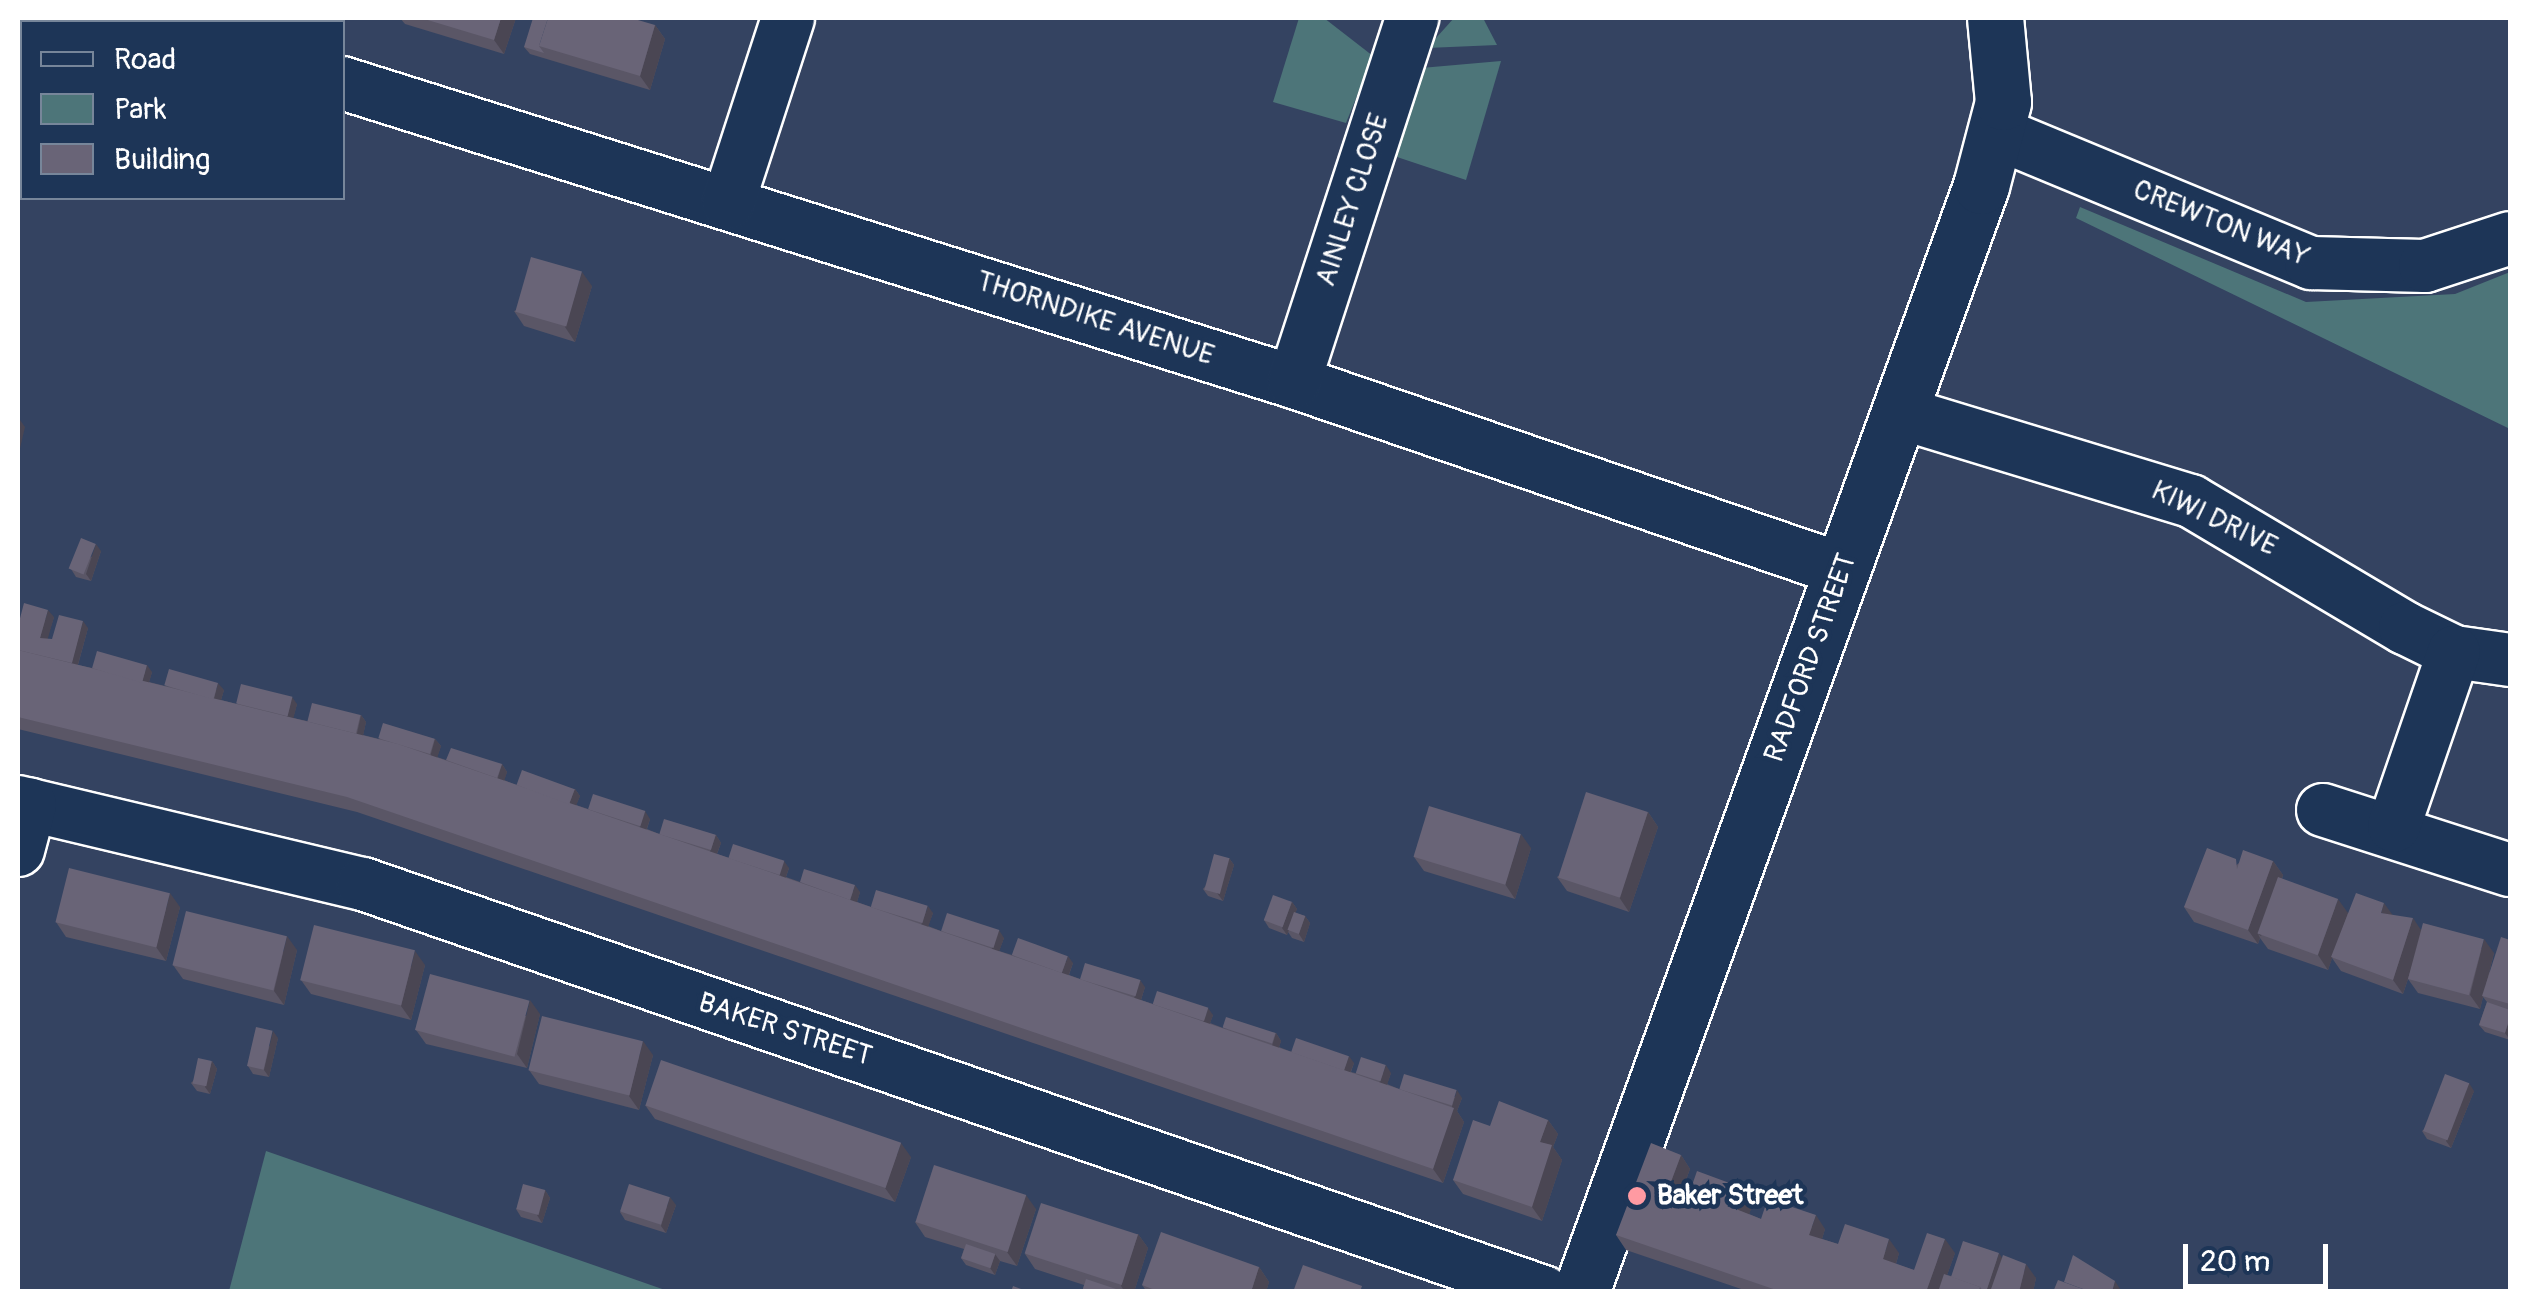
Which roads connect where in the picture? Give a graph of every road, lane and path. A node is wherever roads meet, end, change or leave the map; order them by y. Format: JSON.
{"nodes":[{"id":1,"x":788,"y":18,"type":"edge"},
{"id":2,"x":1412,"y":18,"type":"edge"},
{"id":3,"x":1995,"y":18,"type":"edge"},
{"id":4,"x":345,"y":85,"type":"edge"},
{"id":5,"x":1997,"y":133,"type":"junction"},
{"id":6,"x":728,"y":203,"type":"junction"},
{"id":7,"x":2510,"y":238,"type":"edge"},
{"id":8,"x":1294,"y":382,"type":"junction"},
{"id":9,"x":1900,"y":413,"type":"junction"},
{"id":10,"x":1843,"y":570,"type":"junction"},
{"id":11,"x":2454,"y":652,"type":"junction"},
{"id":12,"x":2510,"y":660,"type":"edge"},
{"id":13,"x":2322,"y":810,"type":"dead end"},
{"id":14,"x":22,"y":819,"type":"edge"},
{"id":15,"x":2394,"y":826,"type":"junction"},
{"id":16,"x":2510,"y":870,"type":"edge"},
{"id":17,"x":1543,"y":1292,"type":"edge"},
{"id":18,"x":1581,"y":1292,"type":"edge"}],
"edges":[{"from":1,"to":6,"type":"street"},
{"from":2,"to":8,"type":"street","name":"AINLEY CLOSE"},
{"from":3,"to":5,"type":"street","name":"RADFORD STREET"},
{"from":4,"to":6,"type":"street","name":"THORNDIKE AVENUE"},
{"from":5,"to":7,"type":"street","name":"CREWTON WAY"},
{"from":5,"to":9,"type":"street","name":"RADFORD STREET"},
{"from":6,"to":8,"type":"street","name":"THORNDIKE AVENUE"},
{"from":8,"to":10,"type":"street","name":"THORNDIKE AVENUE"},
{"from":9,"to":10,"type":"street","name":"RADFORD STREET"},
{"from":9,"to":11,"type":"street","name":"KIWI DRIVE"},
{"from":10,"to":18,"type":"street","name":"RADFORD STREET"},
{"from":11,"to":12,"type":"street","name":"KIWI DRIVE"},
{"from":11,"to":15,"type":"street"},
{"from":13,"to":15,"type":"street"},
{"from":14,"to":17,"type":"street","name":"BAKER STREET"},
{"from":15,"to":16,"type":"street"}]}
